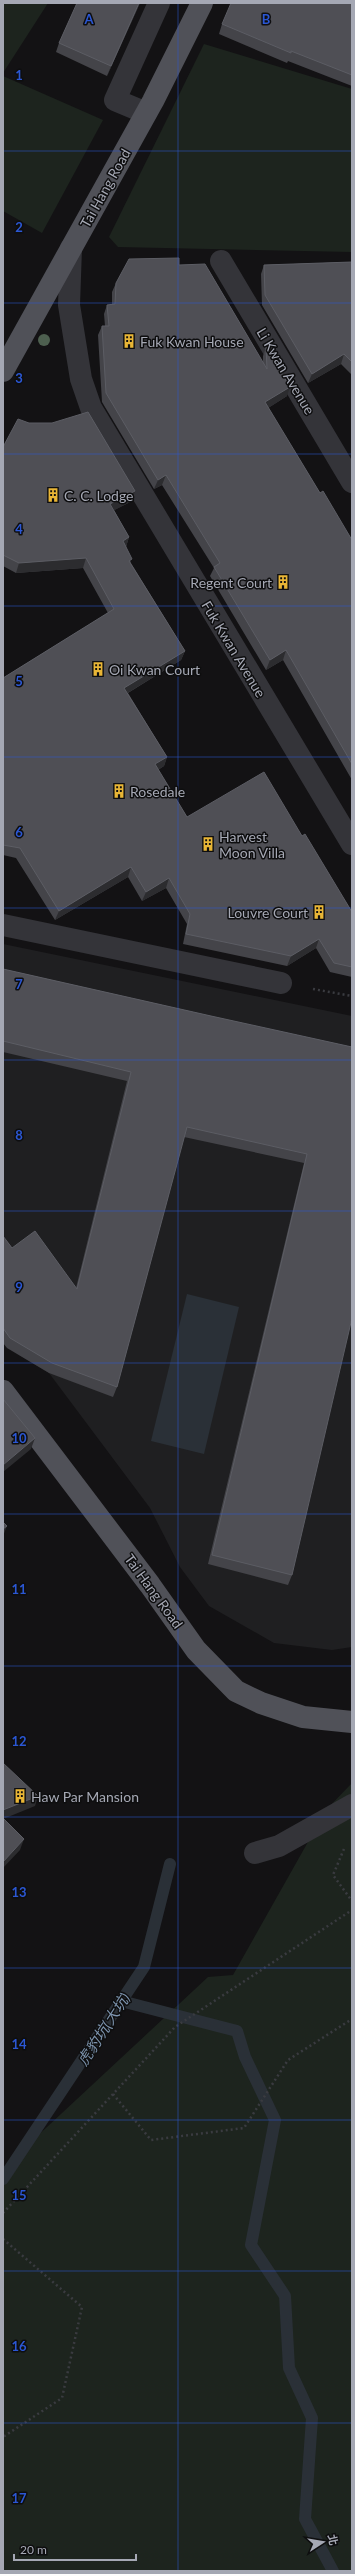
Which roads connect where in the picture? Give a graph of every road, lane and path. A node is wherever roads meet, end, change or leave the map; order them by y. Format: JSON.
{"nodes":[{"id":1,"x":159,"y":3,"type":"edge"},
{"id":2,"x":202,"y":3,"type":"edge"},
{"id":3,"x":146,"y":113,"type":"junction"},
{"id":4,"x":71,"y":248,"type":"junction"},
{"id":5,"x":221,"y":261,"type":"dead end"},
{"id":6,"x":3,"y":371,"type":"edge"},
{"id":7,"x":352,"y":482,"type":"edge"},
{"id":8,"x":352,"y":844,"type":"edge"},
{"id":9,"x":3,"y":925,"type":"edge"},
{"id":10,"x":281,"y":983,"type":"joint"},
{"id":11,"x":352,"y":996,"type":"edge"},
{"id":12,"x":3,"y":1391,"type":"edge"},
{"id":13,"x":352,"y":1722,"type":"edge"},
{"id":14,"x":352,"y":1805,"type":"edge"},
{"id":15,"x":346,"y":1846,"type":"dead end"},
{"id":16,"x":255,"y":1853,"type":"dead end"},
{"id":17,"x":352,"y":1901,"type":"edge"},
{"id":18,"x":352,"y":1910,"type":"edge"},
{"id":19,"x":352,"y":2019,"type":"edge"},
{"id":20,"x":113,"y":2094,"type":"junction"},
{"id":21,"x":3,"y":2213,"type":"edge"},
{"id":22,"x":3,"y":2239,"type":"edge"},
{"id":23,"x":3,"y":2437,"type":"edge"}],
"edges":[{"from":1,"to":3,"type":"street"},
{"from":2,"to":3,"type":"main road","name":"Tai Hang Road"},
{"from":3,"to":4,"type":"main road","name":"Tai Hang Road"},
{"from":4,"to":6,"type":"main road","name":"Tai Hang Road"},
{"from":4,"to":8,"type":"street","name":"Fuk Kwan Avenue"},
{"from":5,"to":7,"type":"street","name":"Li Kwan Avenue"},
{"from":9,"to":10,"type":"street"},
{"from":10,"to":11,"type":"path"},
{"from":12,"to":13,"type":"main road","name":"Tai Hang Road"},
{"from":14,"to":16,"type":"street"},
{"from":15,"to":17,"type":"path"},
{"from":18,"to":20,"type":"path"},
{"from":19,"to":20,"type":"path"},
{"from":20,"to":21,"type":"path"},
{"from":22,"to":23,"type":"path"}]}
